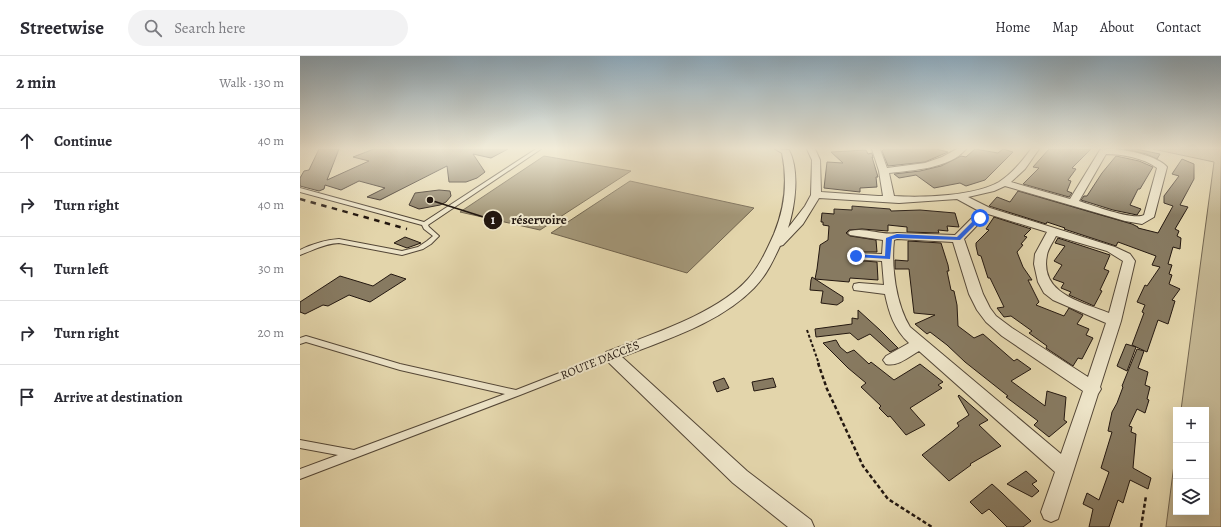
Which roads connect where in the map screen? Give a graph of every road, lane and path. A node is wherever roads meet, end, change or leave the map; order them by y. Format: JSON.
{"nodes":[{"id":1,"x":884,"y":170,"type":"edge"},
{"id":2,"x":506,"y":171,"type":"edge"},
{"id":3,"x":791,"y":171,"type":"edge"},
{"id":4,"x":816,"y":171,"type":"edge"},
{"id":5,"x":1017,"y":171,"type":"edge"},
{"id":6,"x":1092,"y":171,"type":"edge"},
{"id":7,"x":1161,"y":171,"type":"edge"},
{"id":8,"x":1004,"y":183,"type":"junction"},
{"id":9,"x":300,"y":190,"type":"edge"},
{"id":10,"x":816,"y":195,"type":"junction"},
{"id":11,"x":958,"y":196,"type":"junction"},
{"id":12,"x":889,"y":199,"type":"junction"},
{"id":13,"x":1073,"y":203,"type":"junction"},
{"id":14,"x":986,"y":210,"type":"junction"},
{"id":15,"x":425,"y":224,"type":"junction"},
{"id":16,"x":1053,"y":231,"type":"junction"},
{"id":17,"x":854,"y":233,"type":"dead end"},
{"id":18,"x":889,"y":238,"type":"junction"},
{"id":19,"x":958,"y":239,"type":"junction"},
{"id":20,"x":773,"y":250,"type":"junction"},
{"id":21,"x":300,"y":253,"type":"edge"},
{"id":22,"x":856,"y":256,"type":"dead end"},
{"id":23,"x":887,"y":258,"type":"junction"},
{"id":24,"x":859,"y":287,"type":"dead end"},
{"id":25,"x":891,"y":290,"type":"junction"},
{"id":26,"x":1114,"y":321,"type":"junction"},
{"id":27,"x":807,"y":330,"type":"dead end"},
{"id":28,"x":300,"y":341,"type":"edge"},
{"id":29,"x":919,"y":344,"type":"junction"},
{"id":30,"x":611,"y":356,"type":"junction"},
{"id":31,"x":891,"y":360,"type":"dead end"},
{"id":32,"x":1093,"y":389,"type":"junction"},
{"id":33,"x":517,"y":393,"type":"junction"},
{"id":34,"x":300,"y":444,"type":"edge"},
{"id":35,"x":355,"y":454,"type":"junction"},
{"id":36,"x":1064,"y":468,"type":"junction"},
{"id":37,"x":300,"y":474,"type":"edge"},
{"id":38,"x":1146,"y":496,"type":"dead end"},
{"id":39,"x":1051,"y":512,"type":"dead end"},
{"id":40,"x":804,"y":527,"type":"edge"},
{"id":41,"x":932,"y":527,"type":"edge"},
{"id":42,"x":1141,"y":527,"type":"edge"}],
"edges":[{"from":1,"to":12,"type":"street"},
{"from":2,"to":15,"type":"lane"},
{"from":3,"to":20,"type":"street","name":"ROUTE D'ACCÈS"},
{"from":4,"to":10,"type":"street"},
{"from":5,"to":8,"type":"street"},
{"from":6,"to":13,"type":"street"},
{"from":7,"to":13,"type":"street"},
{"from":8,"to":11,"type":"street"},
{"from":8,"to":13,"type":"street"},
{"from":9,"to":15,"type":"lane"},
{"from":10,"to":12,"type":"street"},
{"from":10,"to":20,"type":"street"},
{"from":11,"to":12,"type":"street"},
{"from":11,"to":14,"type":"street"},
{"from":14,"to":16,"type":"street"},
{"from":14,"to":19,"type":"street"},
{"from":15,"to":21,"type":"lane"},
{"from":16,"to":26,"type":"street"},
{"from":16,"to":26,"type":"street"},
{"from":17,"to":18,"type":"street"},
{"from":18,"to":19,"type":"street"},
{"from":18,"to":23,"type":"street"},
{"from":19,"to":32,"type":"street"},
{"from":20,"to":30,"type":"street","name":"ROUTE D'ACCÈS"},
{"from":22,"to":23,"type":"street"},
{"from":23,"to":25,"type":"street"},
{"from":24,"to":25,"type":"street"},
{"from":25,"to":29,"type":"street"},
{"from":26,"to":32,"type":"street"},
{"from":27,"to":41,"type":"path"},
{"from":28,"to":33,"type":"lane"},
{"from":29,"to":31,"type":"street"},
{"from":29,"to":36,"type":"street"},
{"from":30,"to":33,"type":"lane","name":"ROUTE D'ACCÈS"},
{"from":30,"to":40,"type":"street"},
{"from":32,"to":36,"type":"street"},
{"from":33,"to":35,"type":"lane","name":"ROUTE D'ACCÈS"},
{"from":34,"to":35,"type":"lane"},
{"from":35,"to":37,"type":"lane","name":"ROUTE D'ACCÈS"},
{"from":36,"to":39,"type":"street"},
{"from":38,"to":42,"type":"path"}]}
